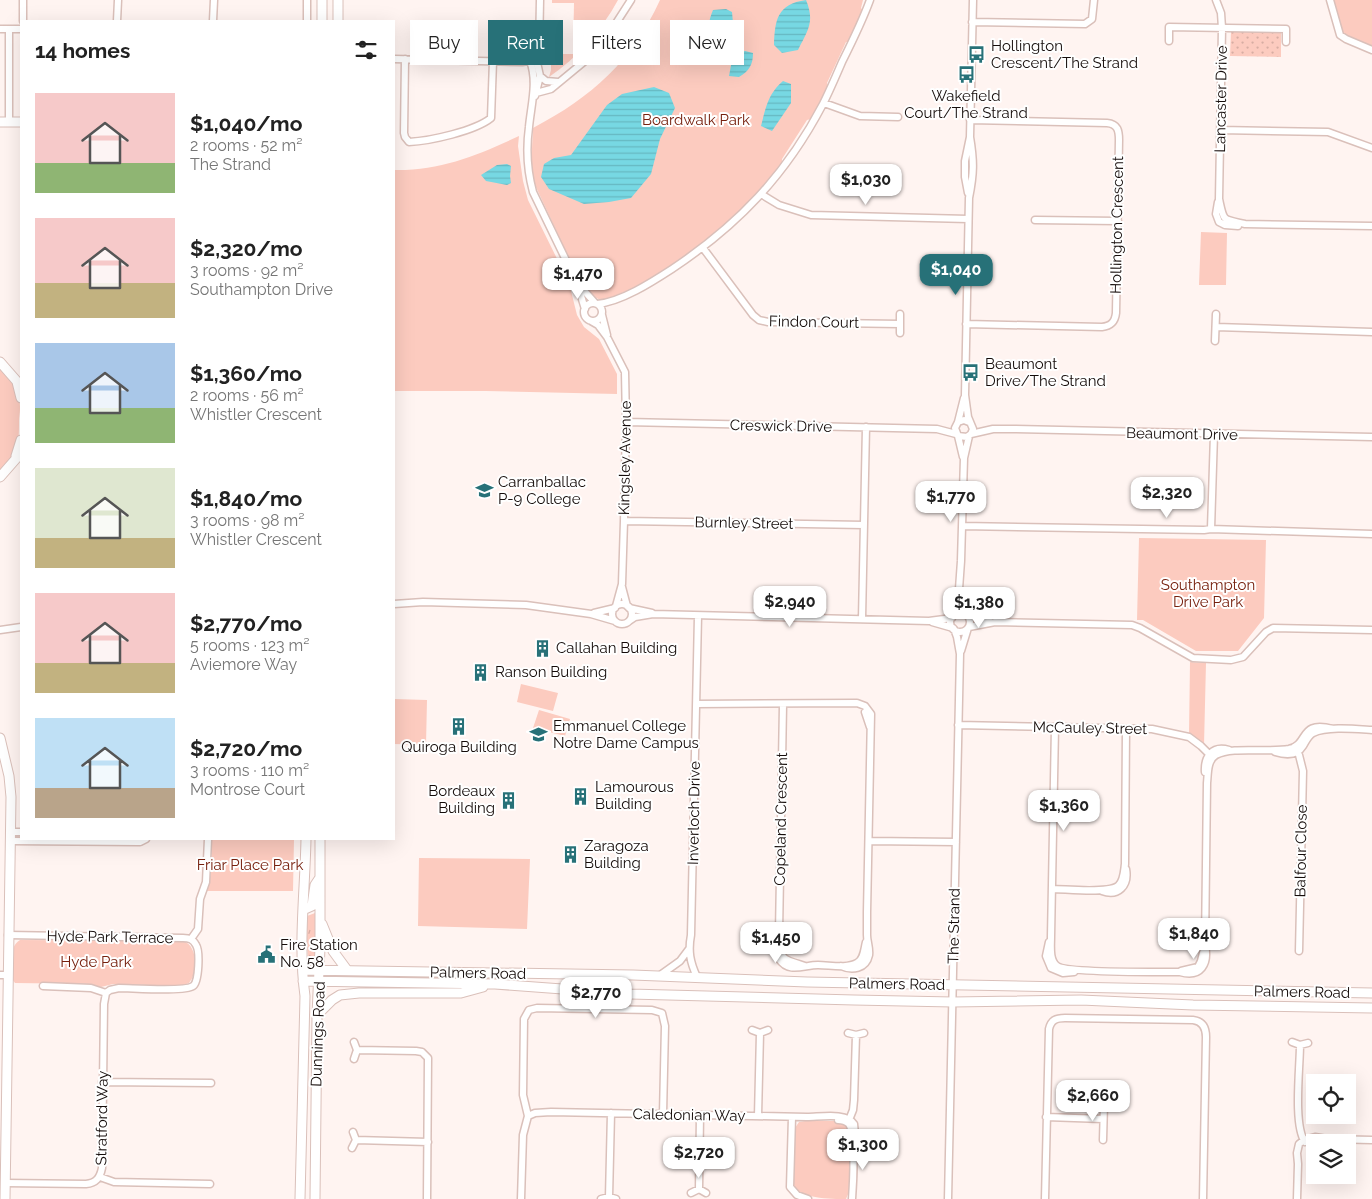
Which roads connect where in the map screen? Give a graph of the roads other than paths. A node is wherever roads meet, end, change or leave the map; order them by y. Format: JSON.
{"nodes":[{"id":1,"x":24,"y":0,"type":"edge"},
{"id":2,"x":118,"y":0,"type":"edge"},
{"id":3,"x":214,"y":0,"type":"edge"},
{"id":4,"x":307,"y":0,"type":"edge"},
{"id":5,"x":322,"y":0,"type":"edge"},
{"id":6,"x":338,"y":0,"type":"edge"},
{"id":7,"x":540,"y":0,"type":"edge"},
{"id":8,"x":630,"y":0,"type":"edge"},
{"id":9,"x":870,"y":0,"type":"edge"},
{"id":10,"x":972,"y":0,"type":"edge"},
{"id":11,"x":1094,"y":0,"type":"edge"},
{"id":12,"x":1216,"y":0,"type":"edge"},
{"id":13,"x":1330,"y":0,"type":"edge"},
{"id":14,"x":23,"y":20,"type":"edge"},
{"id":15,"x":118,"y":20,"type":"edge"},
{"id":16,"x":213,"y":20,"type":"edge"},
{"id":17,"x":307,"y":20,"type":"edge"},
{"id":18,"x":322,"y":20,"type":"edge"},
{"id":19,"x":338,"y":20,"type":"edge"},
{"id":20,"x":540,"y":20,"type":"edge"},
{"id":21,"x":972,"y":22,"type":"junction"},
{"id":22,"x":1222,"y":28,"type":"junction"},
{"id":23,"x":0,"y":29,"type":"edge"},
{"id":24,"x":9,"y":29,"type":"junction"},
{"id":25,"x":20,"y":29,"type":"edge"},
{"id":26,"x":1169,"y":41,"type":"dead end"},
{"id":27,"x":1286,"y":42,"type":"dead end"},
{"id":28,"x":1372,"y":50,"type":"edge"},
{"id":29,"x":395,"y":59,"type":"edge"},
{"id":30,"x":406,"y":59,"type":"junction"},
{"id":31,"x":488,"y":61,"type":"edge"},
{"id":32,"x":493,"y":65,"type":"edge"},
{"id":33,"x":533,"y":65,"type":"edge"},
{"id":34,"x":535,"y":65,"type":"edge"},
{"id":35,"x":540,"y":76,"type":"junction"},
{"id":36,"x":558,"y":82,"type":"junction"},
{"id":37,"x":535,"y":96,"type":"junction"},
{"id":38,"x":824,"y":103,"type":"junction"},
{"id":39,"x":898,"y":117,"type":"dead end"},
{"id":40,"x":970,"y":120,"type":"junction"},
{"id":41,"x":4,"y":122,"type":"edge"},
{"id":42,"x":20,"y":122,"type":"edge"},
{"id":43,"x":1220,"y":130,"type":"junction"},
{"id":44,"x":1372,"y":148,"type":"edge"},
{"id":45,"x":761,"y":194,"type":"junction"},
{"id":46,"x":968,"y":219,"type":"junction"},
{"id":47,"x":1035,"y":220,"type":"dead end"},
{"id":48,"x":1118,"y":221,"type":"junction"},
{"id":49,"x":1372,"y":226,"type":"edge"},
{"id":50,"x":704,"y":248,"type":"junction"},
{"id":51,"x":577,"y":283,"type":"junction"},
{"id":52,"x":614,"y":300,"type":"junction"},
{"id":53,"x":596,"y":303,"type":"junction"},
{"id":54,"x":585,"y":309,"type":"junction"},
{"id":55,"x":602,"y":314,"type":"junction"},
{"id":56,"x":900,"y":314,"type":"dead end"},
{"id":57,"x":1216,"y":314,"type":"dead end"},
{"id":58,"x":592,"y":321,"type":"junction"},
{"id":59,"x":900,"y":324,"type":"junction"},
{"id":60,"x":966,"y":324,"type":"junction"},
{"id":61,"x":1216,"y":328,"type":"junction"},
{"id":62,"x":1372,"y":332,"type":"edge"},
{"id":63,"x":900,"y":333,"type":"dead end"},
{"id":64,"x":607,"y":337,"type":"junction"},
{"id":65,"x":1215,"y":341,"type":"dead end"},
{"id":66,"x":0,"y":362,"type":"edge"},
{"id":67,"x":18,"y":383,"type":"edge"},
{"id":68,"x":965,"y":395,"type":"junction"},
{"id":69,"x":626,"y":422,"type":"junction"},
{"id":70,"x":970,"y":422,"type":"junction"},
{"id":71,"x":957,"y":423,"type":"junction"},
{"id":72,"x":866,"y":427,"type":"junction"},
{"id":73,"x":936,"y":428,"type":"junction"},
{"id":74,"x":993,"y":430,"type":"junction"},
{"id":75,"x":1214,"y":434,"type":"junction"},
{"id":76,"x":957,"y":435,"type":"junction"},
{"id":77,"x":970,"y":435,"type":"junction"},
{"id":78,"x":1372,"y":437,"type":"edge"},
{"id":79,"x":18,"y":456,"type":"edge"},
{"id":80,"x":964,"y":458,"type":"junction"},
{"id":81,"x":0,"y":476,"type":"edge"},
{"id":82,"x":624,"y":521,"type":"junction"},
{"id":83,"x":864,"y":526,"type":"junction"},
{"id":84,"x":962,"y":526,"type":"junction"},
{"id":85,"x":1211,"y":529,"type":"junction"},
{"id":86,"x":1372,"y":534,"type":"edge"},
{"id":87,"x":622,"y":584,"type":"junction"},
{"id":88,"x":959,"y":589,"type":"junction"},
{"id":89,"x":395,"y":604,"type":"edge"},
{"id":90,"x":616,"y":607,"type":"junction"},
{"id":91,"x":628,"y":607,"type":"junction"},
{"id":92,"x":591,"y":614,"type":"junction"},
{"id":93,"x":653,"y":614,"type":"junction"},
{"id":94,"x":967,"y":615,"type":"junction"},
{"id":95,"x":698,"y":616,"type":"junction"},
{"id":96,"x":952,"y":617,"type":"junction"},
{"id":97,"x":862,"y":619,"type":"junction"},
{"id":98,"x":629,"y":620,"type":"junction"},
{"id":99,"x":615,"y":621,"type":"junction"},
{"id":100,"x":929,"y":621,"type":"junction"},
{"id":101,"x":995,"y":622,"type":"junction"},
{"id":102,"x":20,"y":627,"type":"edge"},
{"id":103,"x":953,"y":628,"type":"junction"},
{"id":104,"x":968,"y":628,"type":"junction"},
{"id":105,"x":0,"y":630,"type":"edge"},
{"id":106,"x":1372,"y":630,"type":"edge"},
{"id":107,"x":960,"y":654,"type":"junction"},
{"id":108,"x":696,"y":704,"type":"junction"},
{"id":109,"x":783,"y":705,"type":"junction"},
{"id":110,"x":958,"y":725,"type":"junction"},
{"id":111,"x":1055,"y":727,"type":"junction"},
{"id":112,"x":1126,"y":728,"type":"junction"},
{"id":113,"x":1372,"y":730,"type":"edge"},
{"id":114,"x":0,"y":738,"type":"edge"},
{"id":115,"x":1296,"y":749,"type":"junction"},
{"id":116,"x":1211,"y":756,"type":"junction"},
{"id":117,"x":20,"y":832,"type":"edge"},
{"id":118,"x":10,"y":836,"type":"junction"},
{"id":119,"x":20,"y":836,"type":"edge"},
{"id":120,"x":97,"y":840,"type":"edge"},
{"id":121,"x":144,"y":840,"type":"edge"},
{"id":122,"x":208,"y":840,"type":"edge"},
{"id":123,"x":306,"y":840,"type":"edge"},
{"id":124,"x":320,"y":840,"type":"edge"},
{"id":125,"x":869,"y":841,"type":"junction"},
{"id":126,"x":956,"y":842,"type":"junction"},
{"id":127,"x":320,"y":876,"type":"junction"},
{"id":128,"x":1052,"y":888,"type":"junction"},
{"id":129,"x":303,"y":910,"type":"junction"},
{"id":130,"x":320,"y":919,"type":"junction"},
{"id":131,"x":8,"y":935,"type":"junction"},
{"id":132,"x":191,"y":939,"type":"junction"},
{"id":133,"x":688,"y":949,"type":"junction"},
{"id":134,"x":1299,"y":951,"type":"dead end"},
{"id":135,"x":303,"y":970,"type":"junction"},
{"id":136,"x":320,"y":970,"type":"junction"},
{"id":137,"x":347,"y":970,"type":"junction"},
{"id":138,"x":4,"y":975,"type":"edge"},
{"id":139,"x":659,"y":976,"type":"junction"},
{"id":140,"x":697,"y":977,"type":"junction"},
{"id":141,"x":303,"y":981,"type":"junction"},
{"id":142,"x":319,"y":981,"type":"junction"},
{"id":143,"x":495,"y":984,"type":"junction"},
{"id":144,"x":953,"y":985,"type":"junction"},
{"id":145,"x":44,"y":986,"type":"dead end"},
{"id":146,"x":106,"y":993,"type":"junction"},
{"id":147,"x":1372,"y":993,"type":"edge"},
{"id":148,"x":953,"y":1002,"type":"junction"},
{"id":149,"x":1372,"y":1008,"type":"edge"},
{"id":150,"x":317,"y":1015,"type":"junction"},
{"id":151,"x":752,"y":1030,"type":"dead end"},
{"id":152,"x":768,"y":1030,"type":"dead end"},
{"id":153,"x":760,"y":1033,"type":"junction"},
{"id":154,"x":848,"y":1033,"type":"dead end"},
{"id":155,"x":864,"y":1033,"type":"dead end"},
{"id":156,"x":856,"y":1035,"type":"junction"},
{"id":157,"x":354,"y":1042,"type":"dead end"},
{"id":158,"x":1292,"y":1042,"type":"dead end"},
{"id":159,"x":1308,"y":1043,"type":"dead end"},
{"id":160,"x":1300,"y":1044,"type":"junction"},
{"id":161,"x":357,"y":1050,"type":"junction"},
{"id":162,"x":354,"y":1059,"type":"dead end"},
{"id":163,"x":102,"y":1082,"type":"junction"},
{"id":164,"x":211,"y":1083,"type":"dead end"},
{"id":165,"x":1104,"y":1104,"type":"dead end"},
{"id":166,"x":611,"y":1113,"type":"junction"},
{"id":167,"x":527,"y":1114,"type":"junction"},
{"id":168,"x":664,"y":1114,"type":"junction"},
{"id":169,"x":700,"y":1115,"type":"junction"},
{"id":170,"x":758,"y":1116,"type":"junction"},
{"id":171,"x":792,"y":1117,"type":"junction"},
{"id":172,"x":1046,"y":1117,"type":"junction"},
{"id":173,"x":1103,"y":1119,"type":"junction"},
{"id":174,"x":848,"y":1120,"type":"junction"},
{"id":175,"x":353,"y":1132,"type":"dead end"},
{"id":176,"x":356,"y":1140,"type":"junction"},
{"id":177,"x":1103,"y":1140,"type":"dead end"},
{"id":178,"x":1372,"y":1140,"type":"edge"},
{"id":179,"x":428,"y":1142,"type":"junction"},
{"id":180,"x":1305,"y":1142,"type":"junction"},
{"id":181,"x":352,"y":1148,"type":"dead end"},
{"id":182,"x":3,"y":1169,"type":"edge"},
{"id":183,"x":100,"y":1176,"type":"junction"},
{"id":184,"x":5,"y":1183,"type":"junction"},
{"id":185,"x":210,"y":1184,"type":"dead end"},
{"id":186,"x":699,"y":1190,"type":"junction"},
{"id":187,"x":690,"y":1193,"type":"dead end"},
{"id":188,"x":706,"y":1193,"type":"dead end"},
{"id":189,"x":609,"y":1196,"type":"junction"},
{"id":190,"x":5,"y":1199,"type":"edge"},
{"id":191,"x":300,"y":1199,"type":"edge"},
{"id":192,"x":315,"y":1199,"type":"edge"},
{"id":193,"x":426,"y":1199,"type":"edge"},
{"id":194,"x":521,"y":1199,"type":"edge"},
{"id":195,"x":601,"y":1199,"type":"edge"},
{"id":196,"x":616,"y":1199,"type":"edge"},
{"id":197,"x":808,"y":1199,"type":"edge"},
{"id":198,"x":852,"y":1199,"type":"edge"},
{"id":199,"x":948,"y":1199,"type":"edge"},
{"id":200,"x":1045,"y":1199,"type":"edge"},
{"id":201,"x":1203,"y":1199,"type":"edge"},
{"id":202,"x":1297,"y":1199,"type":"edge"}],
"edges":[{"from":1,"to":14,"type":"street"},
{"from":2,"to":15,"type":"street"},
{"from":3,"to":16,"type":"street"},
{"from":4,"to":17,"type":"street"},
{"from":5,"to":18,"type":"main road"},
{"from":6,"to":19,"type":"main road"},
{"from":7,"to":20,"type":"street"},
{"from":8,"to":36,"type":"street"},
{"from":9,"to":38,"type":"street"},
{"from":10,"to":21,"type":"street"},
{"from":11,"to":21,"type":"street"},
{"from":12,"to":22,"type":"street","name":"Lancaster Drive"},
{"from":13,"to":28,"type":"street"},
{"from":21,"to":40,"type":"street"},
{"from":22,"to":26,"type":"street"},
{"from":22,"to":27,"type":"street"},
{"from":22,"to":43,"type":"street","name":"Lancaster Drive"},
{"from":23,"to":24,"type":"street"},
{"from":24,"to":25,"type":"street"},
{"from":24,"to":41,"type":"street"},
{"from":29,"to":30,"type":"street"},
{"from":30,"to":31,"type":"street"},
{"from":30,"to":32,"type":"street"},
{"from":33,"to":37,"type":"street"},
{"from":34,"to":35,"type":"street"},
{"from":35,"to":36,"type":"street"},
{"from":35,"to":37,"type":"street"},
{"from":36,"to":37,"type":"street"},
{"from":37,"to":51,"type":"street"},
{"from":38,"to":39,"type":"street"},
{"from":38,"to":45,"type":"street"},
{"from":40,"to":46,"type":"street"},
{"from":40,"to":48,"type":"street","name":"Hollington Crescent"},
{"from":41,"to":42,"type":"main road"},
{"from":43,"to":44,"type":"street"},
{"from":43,"to":49,"type":"street","name":"Lancaster Drive"},
{"from":45,"to":46,"type":"street"},
{"from":45,"to":50,"type":"street"},
{"from":46,"to":60,"type":"street"},
{"from":47,"to":48,"type":"street"},
{"from":48,"to":60,"type":"street","name":"Hollington Crescent"},
{"from":50,"to":52,"type":"street"},
{"from":50,"to":59,"type":"street","name":"Findon Court"},
{"from":51,"to":53,"type":"street"},
{"from":51,"to":54,"type":"street"},
{"from":52,"to":53,"type":"street"},
{"from":52,"to":55,"type":"street"},
{"from":53,"to":54,"type":"street"},
{"from":53,"to":55,"type":"street"},
{"from":54,"to":58,"type":"street"},
{"from":55,"to":58,"type":"street"},
{"from":55,"to":64,"type":"street","name":"Kingsley Avenue"},
{"from":56,"to":59,"type":"street"},
{"from":57,"to":61,"type":"street"},
{"from":58,"to":64,"type":"street","name":"Kingsley Avenue"},
{"from":59,"to":63,"type":"street"},
{"from":60,"to":68,"type":"street"},
{"from":61,"to":62,"type":"street"},
{"from":61,"to":65,"type":"street"},
{"from":64,"to":69,"type":"street","name":"Kingsley Avenue"},
{"from":66,"to":67,"type":"main road"},
{"from":68,"to":70,"type":"street"},
{"from":68,"to":71,"type":"street"},
{"from":69,"to":72,"type":"street","name":"Creswick Drive"},
{"from":69,"to":82,"type":"street","name":"Kingsley Avenue"},
{"from":70,"to":71,"type":"street"},
{"from":70,"to":74,"type":"street","name":"Beaumont Drive"},
{"from":70,"to":77,"type":"street"},
{"from":71,"to":73,"type":"street","name":"Creswick Drive"},
{"from":71,"to":76,"type":"street"},
{"from":72,"to":73,"type":"street","name":"Creswick Drive"},
{"from":72,"to":83,"type":"street"},
{"from":73,"to":76,"type":"street","name":"Creswick Drive"},
{"from":74,"to":75,"type":"street","name":"Beaumont Drive"},
{"from":74,"to":77,"type":"street","name":"Beaumont Drive"},
{"from":75,"to":78,"type":"street","name":"Beaumont Drive"},
{"from":75,"to":85,"type":"street"},
{"from":76,"to":77,"type":"street"},
{"from":76,"to":80,"type":"street"},
{"from":77,"to":80,"type":"street"},
{"from":79,"to":81,"type":"main road"},
{"from":80,"to":84,"type":"street"},
{"from":82,"to":83,"type":"street","name":"Burnley Street"},
{"from":82,"to":87,"type":"street","name":"Kingsley Avenue"},
{"from":83,"to":97,"type":"street"},
{"from":84,"to":85,"type":"street"},
{"from":84,"to":88,"type":"street"},
{"from":85,"to":86,"type":"street"},
{"from":87,"to":90,"type":"street","name":"Kingsley Avenue"},
{"from":87,"to":91,"type":"street","name":"Kingsley Avenue"},
{"from":88,"to":94,"type":"street"},
{"from":88,"to":96,"type":"street"},
{"from":89,"to":92,"type":"street"},
{"from":90,"to":91,"type":"street"},
{"from":90,"to":92,"type":"street"},
{"from":90,"to":99,"type":"street"},
{"from":91,"to":93,"type":"street"},
{"from":91,"to":98,"type":"street"},
{"from":92,"to":99,"type":"street"},
{"from":93,"to":95,"type":"street"},
{"from":93,"to":98,"type":"street"},
{"from":94,"to":96,"type":"street"},
{"from":94,"to":101,"type":"street"},
{"from":94,"to":104,"type":"street"},
{"from":95,"to":97,"type":"street"},
{"from":95,"to":108,"type":"street","name":"Inverloch Drive"},
{"from":96,"to":100,"type":"street"},
{"from":96,"to":103,"type":"street"},
{"from":97,"to":100,"type":"street"},
{"from":98,"to":99,"type":"street"},
{"from":100,"to":103,"type":"street"},
{"from":101,"to":104,"type":"street"},
{"from":101,"to":106,"type":"street"},
{"from":102,"to":105,"type":"street"},
{"from":103,"to":104,"type":"street"},
{"from":103,"to":107,"type":"street","name":"The Strand"},
{"from":104,"to":107,"type":"street","name":"The Strand"},
{"from":107,"to":110,"type":"street","name":"The Strand"},
{"from":108,"to":109,"type":"street"},
{"from":108,"to":133,"type":"street","name":"Inverloch Drive"},
{"from":109,"to":125,"type":"street","name":"Copeland Crescent"},
{"from":109,"to":125,"type":"street","name":"Copeland Crescent"},
{"from":110,"to":111,"type":"street","name":"McCauley Street"},
{"from":110,"to":126,"type":"street","name":"The Strand"},
{"from":111,"to":112,"type":"street","name":"McCauley Street"},
{"from":111,"to":128,"type":"street"},
{"from":112,"to":116,"type":"street","name":"McCauley Street"},
{"from":112,"to":128,"type":"street"},
{"from":113,"to":115,"type":"street"},
{"from":114,"to":118,"type":"main road"},
{"from":115,"to":116,"type":"street"},
{"from":115,"to":134,"type":"street","name":"Balfour Close"},
{"from":116,"to":128,"type":"street"},
{"from":117,"to":118,"type":"street"},
{"from":118,"to":119,"type":"street"},
{"from":118,"to":131,"type":"main road"},
{"from":120,"to":121,"type":"street"},
{"from":122,"to":132,"type":"street"},
{"from":123,"to":129,"type":"main road","name":"Dunnings Road"},
{"from":124,"to":127,"type":"main road","name":"Dunnings Road"},
{"from":125,"to":126,"type":"street"},
{"from":126,"to":144,"type":"street","name":"The Strand"},
{"from":127,"to":129,"type":"main road"},
{"from":127,"to":130,"type":"main road","name":"Dunnings Road"},
{"from":129,"to":135,"type":"main road","name":"Dunnings Road"},
{"from":130,"to":136,"type":"main road","name":"Dunnings Road"},
{"from":130,"to":137,"type":"main road"},
{"from":131,"to":132,"type":"street","name":"Hyde Park Terrace"},
{"from":131,"to":138,"type":"main road"},
{"from":132,"to":146,"type":"street","name":"Hyde Park Terrace"},
{"from":133,"to":139,"type":"street"},
{"from":133,"to":140,"type":"street","name":"Inverloch Drive"},
{"from":135,"to":136,"type":"main road","name":"Palmers Road"},
{"from":135,"to":141,"type":"main road","name":"Dunnings Road"},
{"from":136,"to":137,"type":"main road","name":"Palmers Road"},
{"from":136,"to":142,"type":"main road","name":"Dunnings Road"},
{"from":137,"to":139,"type":"main road","name":"Palmers Road"},
{"from":138,"to":182,"type":"main road"},
{"from":139,"to":140,"type":"main road","name":"Palmers Road"},
{"from":140,"to":144,"type":"main road","name":"Palmers Road"},
{"from":141,"to":142,"type":"main road","name":"Palmers Road"},
{"from":141,"to":191,"type":"main road","name":"Dunnings Road"},
{"from":142,"to":143,"type":"main road","name":"Palmers Road"},
{"from":142,"to":150,"type":"main road","name":"Dunnings Road"},
{"from":143,"to":148,"type":"main road","name":"Palmers Road"},
{"from":143,"to":150,"type":"main road"},
{"from":144,"to":147,"type":"main road","name":"Palmers Road"},
{"from":144,"to":148,"type":"street","name":"The Strand"},
{"from":145,"to":146,"type":"street"},
{"from":146,"to":163,"type":"street","name":"Stratford Way"},
{"from":148,"to":149,"type":"main road","name":"Palmers Road"},
{"from":148,"to":199,"type":"street","name":"The Strand"},
{"from":150,"to":192,"type":"main road","name":"Dunnings Road"},
{"from":151,"to":153,"type":"street"},
{"from":152,"to":153,"type":"street"},
{"from":153,"to":170,"type":"street"},
{"from":154,"to":156,"type":"street"},
{"from":155,"to":156,"type":"street"},
{"from":156,"to":174,"type":"street"},
{"from":157,"to":161,"type":"street"},
{"from":158,"to":160,"type":"street"},
{"from":159,"to":160,"type":"street"},
{"from":160,"to":180,"type":"street"},
{"from":161,"to":162,"type":"street"},
{"from":161,"to":179,"type":"street"},
{"from":163,"to":164,"type":"street"},
{"from":163,"to":183,"type":"street","name":"Stratford Way"},
{"from":165,"to":173,"type":"street"},
{"from":166,"to":167,"type":"street","name":"Caledonian Way"},
{"from":166,"to":168,"type":"street","name":"Caledonian Way"},
{"from":166,"to":189,"type":"street"},
{"from":167,"to":168,"type":"street"},
{"from":167,"to":194,"type":"street"},
{"from":168,"to":169,"type":"street","name":"Caledonian Way"},
{"from":169,"to":170,"type":"street","name":"Caledonian Way"},
{"from":169,"to":186,"type":"street"},
{"from":170,"to":171,"type":"street","name":"Caledonian Way"},
{"from":171,"to":174,"type":"street","name":"Caledonian Way"},
{"from":171,"to":197,"type":"street"},
{"from":172,"to":173,"type":"street"},
{"from":172,"to":200,"type":"street"},
{"from":172,"to":201,"type":"street"},
{"from":173,"to":177,"type":"street"},
{"from":174,"to":198,"type":"street"},
{"from":175,"to":176,"type":"street"},
{"from":176,"to":179,"type":"street"},
{"from":176,"to":181,"type":"street"},
{"from":178,"to":180,"type":"street"},
{"from":179,"to":193,"type":"street"},
{"from":180,"to":202,"type":"street"},
{"from":182,"to":184,"type":"main road"},
{"from":183,"to":184,"type":"street","name":"Stratford Way"},
{"from":183,"to":185,"type":"street"},
{"from":184,"to":190,"type":"main road"},
{"from":186,"to":187,"type":"street"},
{"from":186,"to":188,"type":"street"},
{"from":189,"to":195,"type":"street"},
{"from":189,"to":196,"type":"street"}]}
